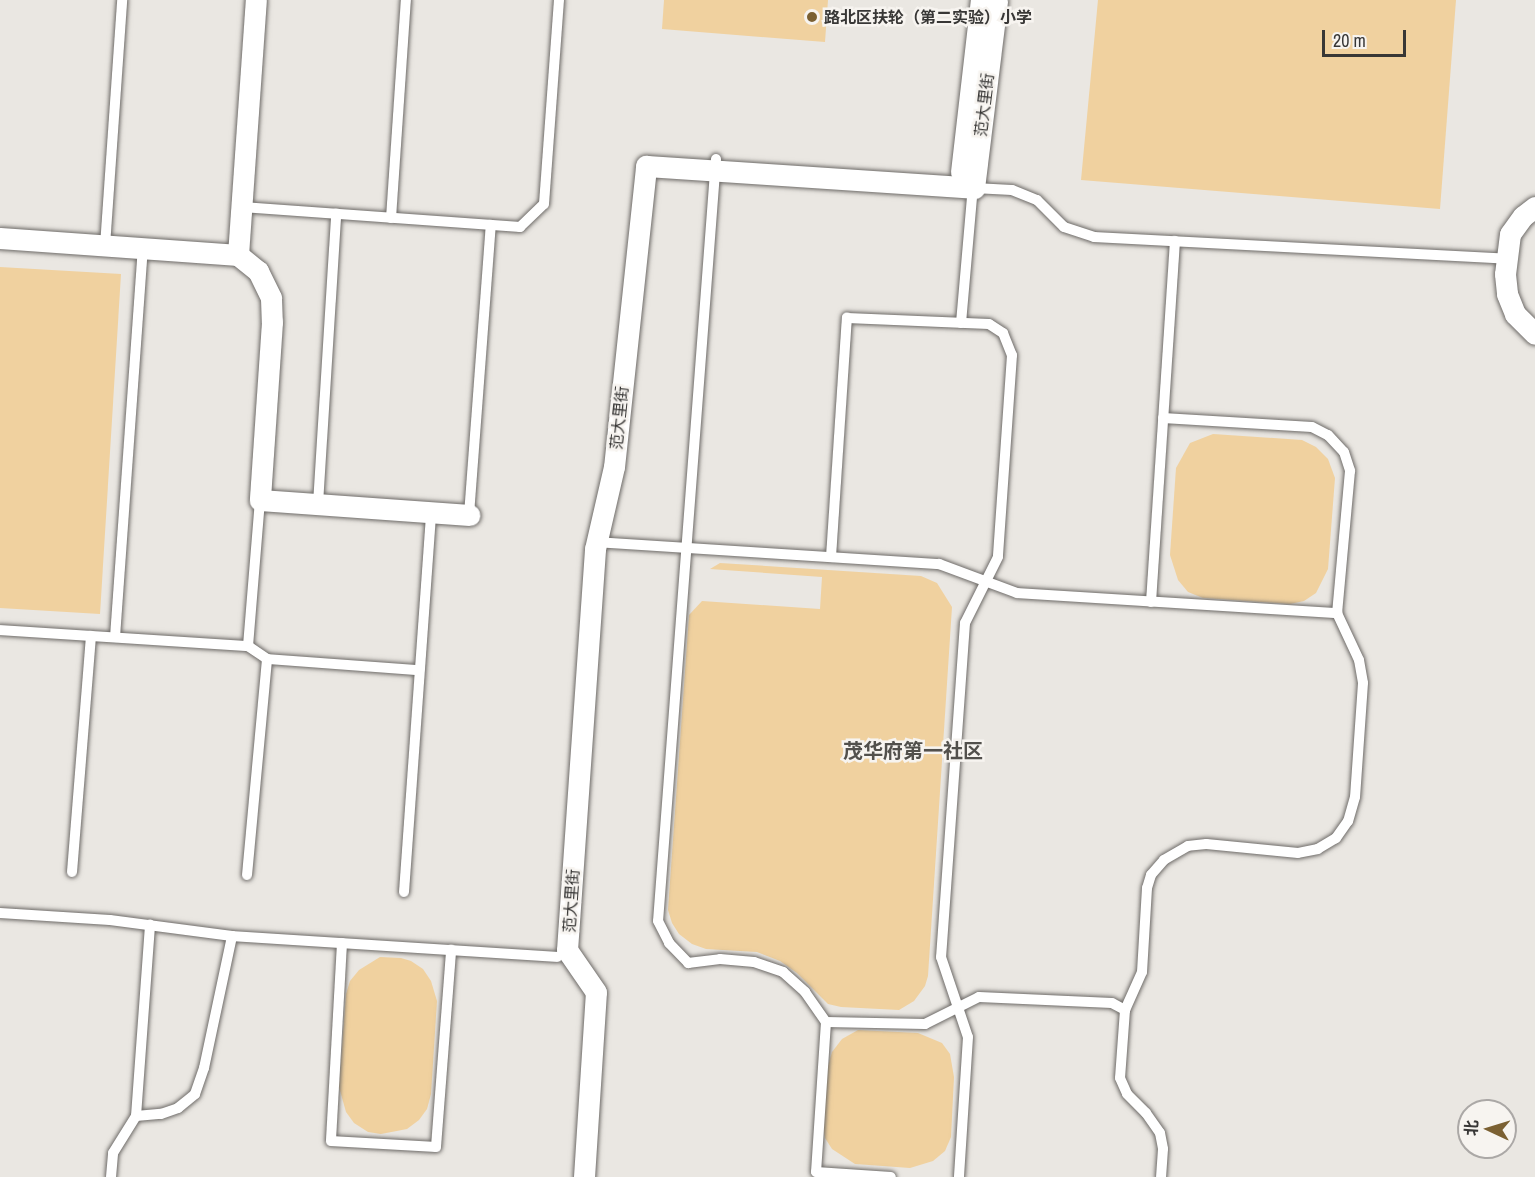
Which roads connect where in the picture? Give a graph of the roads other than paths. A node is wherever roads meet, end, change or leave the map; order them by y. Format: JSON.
{"nodes":[{"id":1,"x":122,"y":0,"type":"edge"},
{"id":2,"x":256,"y":0,"type":"edge"},
{"id":3,"x":406,"y":0,"type":"edge"},
{"id":4,"x":559,"y":0,"type":"edge"},
{"id":5,"x":981,"y":0,"type":"edge"},
{"id":6,"x":997,"y":0,"type":"edge"},
{"id":7,"x":716,"y":159,"type":"junction"},
{"id":8,"x":968,"y":181,"type":"junction"},
{"id":9,"x":242,"y":207,"type":"junction"},
{"id":10,"x":1535,"y":207,"type":"edge"},
{"id":11,"x":336,"y":214,"type":"junction"},
{"id":12,"x":391,"y":218,"type":"junction"},
{"id":13,"x":490,"y":225,"type":"junction"},
{"id":14,"x":0,"y":238,"type":"edge"},
{"id":15,"x":1175,"y":241,"type":"junction"},
{"id":16,"x":105,"y":246,"type":"junction"},
{"id":17,"x":143,"y":248,"type":"junction"},
{"id":18,"x":238,"y":255,"type":"junction"},
{"id":19,"x":1507,"y":259,"type":"junction"},
{"id":20,"x":961,"y":323,"type":"junction"},
{"id":21,"x":1535,"y":334,"type":"edge"},
{"id":22,"x":1163,"y":418,"type":"junction"},
{"id":23,"x":260,"y":501,"type":"junction"},
{"id":24,"x":318,"y":504,"type":"junction"},
{"id":25,"x":431,"y":512,"type":"junction"},
{"id":26,"x":469,"y":515,"type":"joint"},
{"id":27,"x":596,"y":542,"type":"junction"},
{"id":28,"x":831,"y":557,"type":"junction"},
{"id":29,"x":986,"y":581,"type":"junction"},
{"id":30,"x":1151,"y":602,"type":"junction"},
{"id":31,"x":1337,"y":613,"type":"junction"},
{"id":32,"x":0,"y":630,"type":"edge"},
{"id":33,"x":91,"y":636,"type":"junction"},
{"id":34,"x":115,"y":638,"type":"junction"},
{"id":35,"x":248,"y":646,"type":"junction"},
{"id":36,"x":267,"y":659,"type":"junction"},
{"id":37,"x":418,"y":670,"type":"junction"},
{"id":38,"x":72,"y":872,"type":"dead end"},
{"id":39,"x":247,"y":875,"type":"dead end"},
{"id":40,"x":404,"y":892,"type":"dead end"},
{"id":41,"x":0,"y":913,"type":"edge"},
{"id":42,"x":150,"y":925,"type":"junction"},
{"id":43,"x":231,"y":936,"type":"junction"},
{"id":44,"x":342,"y":943,"type":"junction"},
{"id":45,"x":450,"y":950,"type":"junction"},
{"id":46,"x":557,"y":957,"type":"junction"},
{"id":47,"x":958,"y":1008,"type":"junction"},
{"id":48,"x":1125,"y":1010,"type":"junction"},
{"id":49,"x":826,"y":1022,"type":"junction"},
{"id":50,"x":136,"y":1116,"type":"junction"},
{"id":51,"x":111,"y":1177,"type":"edge"},
{"id":52,"x":571,"y":1177,"type":"edge"},
{"id":53,"x":584,"y":1177,"type":"edge"},
{"id":54,"x":891,"y":1177,"type":"edge"},
{"id":55,"x":959,"y":1177,"type":"edge"},
{"id":56,"x":1161,"y":1177,"type":"edge"}],
"edges":[{"from":1,"to":16,"type":"lane"},
{"from":2,"to":9,"type":"street"},
{"from":3,"to":12,"type":"lane"},
{"from":4,"to":13,"type":"lane"},
{"from":5,"to":8,"type":"street","name":"范大里街"},
{"from":6,"to":8,"type":"street","name":"范大里街"},
{"from":7,"to":8,"type":"street","name":"范大里街"},
{"from":7,"to":46,"type":"street","name":"范大里街"},
{"from":7,"to":49,"type":"lane"},
{"from":8,"to":15,"type":"lane"},
{"from":8,"to":20,"type":"lane"},
{"from":8,"to":27,"type":"street","name":"范大里街"},
{"from":9,"to":11,"type":"lane"},
{"from":9,"to":18,"type":"street"},
{"from":10,"to":19,"type":"street"},
{"from":11,"to":12,"type":"lane"},
{"from":11,"to":24,"type":"lane"},
{"from":12,"to":13,"type":"lane"},
{"from":13,"to":26,"type":"lane"},
{"from":14,"to":16,"type":"street"},
{"from":15,"to":19,"type":"lane"},
{"from":15,"to":22,"type":"lane"},
{"from":16,"to":17,"type":"street"},
{"from":17,"to":18,"type":"street"},
{"from":17,"to":34,"type":"lane"},
{"from":18,"to":23,"type":"street"},
{"from":19,"to":21,"type":"street"},
{"from":20,"to":28,"type":"lane"},
{"from":20,"to":29,"type":"lane"},
{"from":22,"to":30,"type":"lane"},
{"from":22,"to":31,"type":"lane"},
{"from":23,"to":24,"type":"street"},
{"from":23,"to":35,"type":"lane"},
{"from":24,"to":25,"type":"street"},
{"from":25,"to":26,"type":"street"},
{"from":25,"to":37,"type":"lane"},
{"from":27,"to":28,"type":"lane"},
{"from":27,"to":53,"type":"street","name":"范大里街"},
{"from":28,"to":29,"type":"lane"},
{"from":29,"to":30,"type":"lane"},
{"from":29,"to":47,"type":"lane"},
{"from":30,"to":31,"type":"lane"},
{"from":31,"to":48,"type":"lane"},
{"from":32,"to":33,"type":"lane"},
{"from":33,"to":34,"type":"lane"},
{"from":33,"to":38,"type":"lane"},
{"from":34,"to":35,"type":"lane"},
{"from":35,"to":36,"type":"lane"},
{"from":36,"to":37,"type":"lane"},
{"from":36,"to":39,"type":"lane"},
{"from":37,"to":40,"type":"lane"},
{"from":41,"to":42,"type":"lane"},
{"from":42,"to":43,"type":"lane"},
{"from":42,"to":50,"type":"lane"},
{"from":43,"to":44,"type":"lane"},
{"from":43,"to":50,"type":"lane"},
{"from":44,"to":45,"type":"lane"},
{"from":44,"to":45,"type":"lane"},
{"from":45,"to":46,"type":"lane"},
{"from":46,"to":52,"type":"street","name":"范大里街"},
{"from":47,"to":48,"type":"lane"},
{"from":47,"to":49,"type":"lane"},
{"from":47,"to":55,"type":"lane"},
{"from":48,"to":56,"type":"lane"},
{"from":49,"to":54,"type":"lane"},
{"from":50,"to":51,"type":"lane"}]}
